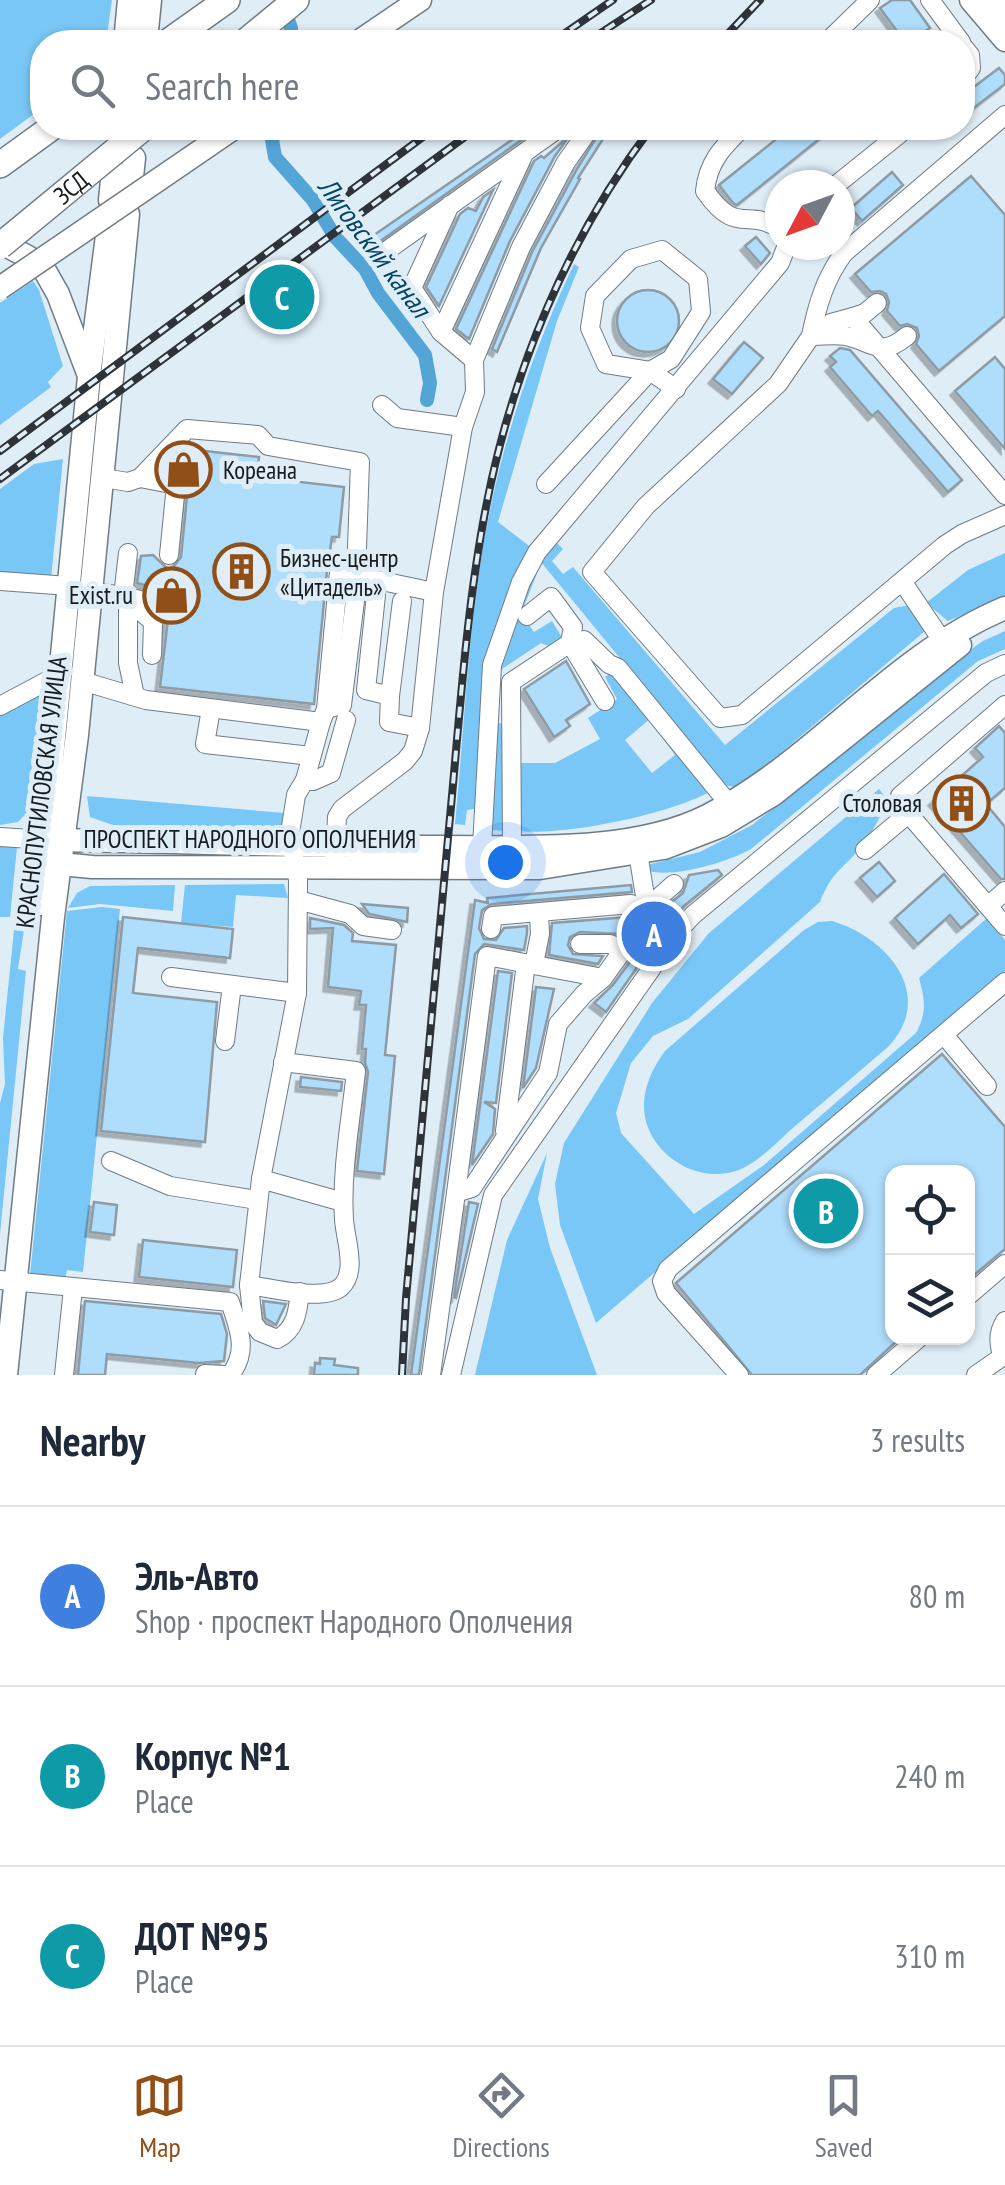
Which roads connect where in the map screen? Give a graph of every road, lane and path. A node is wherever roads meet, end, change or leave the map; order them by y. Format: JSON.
{"nodes":[{"id":1,"x":129,"y":0,"type":"edge"},
{"id":2,"x":150,"y":0,"type":"edge"},
{"id":3,"x":227,"y":0,"type":"edge"},
{"id":4,"x":296,"y":0,"type":"edge"},
{"id":5,"x":420,"y":0,"type":"edge"},
{"id":6,"x":870,"y":0,"type":"edge"},
{"id":7,"x":930,"y":0,"type":"edge"},
{"id":8,"x":971,"y":0,"type":"edge"},
{"id":9,"x":999,"y":7,"type":"edge"},
{"id":10,"x":126,"y":30,"type":"edge"},
{"id":11,"x":157,"y":30,"type":"edge"},
{"id":12,"x":170,"y":30,"type":"edge"},
{"id":13,"x":260,"y":30,"type":"edge"},
{"id":14,"x":376,"y":30,"type":"edge"},
{"id":15,"x":839,"y":30,"type":"edge"},
{"id":16,"x":952,"y":30,"type":"edge"},
{"id":17,"x":975,"y":30,"type":"edge"},
{"id":18,"x":1005,"y":40,"type":"edge"},
{"id":19,"x":1005,"y":115,"type":"edge"},
{"id":20,"x":34,"y":140,"type":"edge"},
{"id":21,"x":131,"y":140,"type":"edge"},
{"id":22,"x":216,"y":140,"type":"edge"},
{"id":23,"x":544,"y":140,"type":"edge"},
{"id":24,"x":582,"y":140,"type":"edge"},
{"id":25,"x":730,"y":140,"type":"edge"},
{"id":26,"x":892,"y":140,"type":"edge"},
{"id":27,"x":523,"y":156,"type":"junction"},
{"id":28,"x":134,"y":158,"type":"dead end"},
{"id":29,"x":0,"y":165,"type":"edge"},
{"id":30,"x":855,"y":170,"type":"edge"},
{"id":31,"x":450,"y":204,"type":"junction"},
{"id":32,"x":765,"y":223,"type":"edge"},
{"id":33,"x":108,"y":228,"type":"dead end"},
{"id":34,"x":389,"y":249,"type":"dead end"},
{"id":35,"x":21,"y":256,"type":"edge"},
{"id":36,"x":781,"y":260,"type":"edge"},
{"id":37,"x":0,"y":288,"type":"edge"},
{"id":38,"x":877,"y":304,"type":"dead end"},
{"id":39,"x":853,"y":316,"type":"junction"},
{"id":40,"x":441,"y":332,"type":"junction"},
{"id":41,"x":812,"y":336,"type":"junction"},
{"id":42,"x":907,"y":336,"type":"dead end"},
{"id":43,"x":881,"y":349,"type":"junction"},
{"id":44,"x":474,"y":360,"type":"junction"},
{"id":45,"x":650,"y":370,"type":"junction"},
{"id":46,"x":89,"y":376,"type":"junction"},
{"id":47,"x":676,"y":388,"type":"junction"},
{"id":48,"x":382,"y":405,"type":"dead end"},
{"id":49,"x":463,"y":427,"type":"junction"},
{"id":50,"x":103,"y":478,"type":"junction"},
{"id":51,"x":140,"y":478,"type":"junction"},
{"id":52,"x":546,"y":484,"type":"dead end"},
{"id":53,"x":1005,"y":495,"type":"edge"},
{"id":54,"x":1005,"y":515,"type":"edge"},
{"id":55,"x":357,"y":548,"type":"dead end"},
{"id":56,"x":128,"y":552,"type":"dead end"},
{"id":57,"x":169,"y":555,"type":"dead end"},
{"id":58,"x":0,"y":581,"type":"edge"},
{"id":59,"x":902,"y":581,"type":"junction"},
{"id":60,"x":80,"y":589,"type":"junction"},
{"id":61,"x":434,"y":592,"type":"junction"},
{"id":62,"x":356,"y":593,"type":"dead end"},
{"id":63,"x":376,"y":595,"type":"dead end"},
{"id":64,"x":126,"y":598,"type":"junction"},
{"id":65,"x":402,"y":601,"type":"dead end"},
{"id":66,"x":163,"y":608,"type":"dead end"},
{"id":67,"x":1005,"y":608,"type":"edge"},
{"id":68,"x":526,"y":616,"type":"dead end"},
{"id":69,"x":1005,"y":623,"type":"edge"},
{"id":70,"x":940,"y":640,"type":"junction"},
{"id":71,"x":570,"y":643,"type":"junction"},
{"id":72,"x":152,"y":655,"type":"dead end"},
{"id":73,"x":1005,"y":664,"type":"edge"},
{"id":74,"x":71,"y":678,"type":"junction"},
{"id":75,"x":135,"y":696,"type":"junction"},
{"id":76,"x":390,"y":696,"type":"junction"},
{"id":77,"x":606,"y":701,"type":"dead end"},
{"id":78,"x":1005,"y":705,"type":"edge"},
{"id":79,"x":0,"y":706,"type":"edge"},
{"id":80,"x":211,"y":710,"type":"junction"},
{"id":81,"x":324,"y":715,"type":"junction"},
{"id":82,"x":346,"y":720,"type":"dead end"},
{"id":83,"x":420,"y":728,"type":"junction"},
{"id":84,"x":312,"y":756,"type":"junction"},
{"id":85,"x":305,"y":780,"type":"junction"},
{"id":86,"x":728,"y":804,"type":"junction"},
{"id":87,"x":908,"y":814,"type":"junction"},
{"id":88,"x":0,"y":837,"type":"edge"},
{"id":89,"x":55,"y":840,"type":"junction"},
{"id":90,"x":482,"y":847,"type":"junction"},
{"id":91,"x":512,"y":847,"type":"junction"},
{"id":92,"x":866,"y":850,"type":"dead end"},
{"id":93,"x":638,"y":853,"type":"junction"},
{"id":94,"x":292,"y":857,"type":"junction"},
{"id":95,"x":335,"y":857,"type":"junction"},
{"id":96,"x":60,"y":864,"type":"junction"},
{"id":97,"x":674,"y":884,"type":"dead end"},
{"id":98,"x":1005,"y":891,"type":"edge"},
{"id":99,"x":298,"y":900,"type":"junction"},
{"id":100,"x":638,"y":903,"type":"junction"},
{"id":101,"x":988,"y":906,"type":"junction"},
{"id":102,"x":540,"y":914,"type":"junction"},
{"id":103,"x":1005,"y":926,"type":"edge"},
{"id":104,"x":490,"y":929,"type":"dead end"},
{"id":105,"x":392,"y":930,"type":"dead end"},
{"id":106,"x":580,"y":944,"type":"dead end"},
{"id":107,"x":623,"y":950,"type":"junction"},
{"id":108,"x":530,"y":964,"type":"junction"},
{"id":109,"x":171,"y":977,"type":"dead end"},
{"id":110,"x":603,"y":978,"type":"junction"},
{"id":111,"x":1004,"y":984,"type":"edge"},
{"id":112,"x":232,"y":985,"type":"junction"},
{"id":113,"x":297,"y":993,"type":"junction"},
{"id":114,"x":944,"y":1035,"type":"junction"},
{"id":115,"x":225,"y":1041,"type":"dead end"},
{"id":116,"x":284,"y":1062,"type":"junction"},
{"id":117,"x":987,"y":1086,"type":"dead end"},
{"id":118,"x":504,"y":1138,"type":"junction"},
{"id":119,"x":111,"y":1161,"type":"dead end"},
{"id":120,"x":261,"y":1179,"type":"junction"},
{"id":121,"x":456,"y":1193,"type":"junction"},
{"id":122,"x":258,"y":1200,"type":"junction"},
{"id":123,"x":343,"y":1202,"type":"junction"},
{"id":124,"x":1005,"y":1264,"type":"edge"},
{"id":125,"x":6,"y":1280,"type":"edge"},
{"id":126,"x":249,"y":1285,"type":"junction"},
{"id":127,"x":73,"y":1288,"type":"junction"},
{"id":128,"x":975,"y":1290,"type":"edge"},
{"id":129,"x":300,"y":1292,"type":"junction"},
{"id":130,"x":0,"y":1306,"type":"edge"},
{"id":131,"x":1005,"y":1321,"type":"edge"},
{"id":132,"x":912,"y":1345,"type":"edge"},
{"id":133,"x":1003,"y":1359,"type":"edge"},
{"id":134,"x":205,"y":1374,"type":"edge"},
{"id":135,"x":6,"y":1375,"type":"edge"},
{"id":136,"x":64,"y":1375,"type":"edge"},
{"id":137,"x":227,"y":1375,"type":"edge"},
{"id":138,"x":431,"y":1375,"type":"edge"},
{"id":139,"x":451,"y":1375,"type":"edge"},
{"id":140,"x":738,"y":1375,"type":"edge"},
{"id":141,"x":876,"y":1375,"type":"edge"},
{"id":142,"x":976,"y":1375,"type":"edge"}],
"edges":[{"from":1,"to":10,"type":"main road"},
{"from":2,"to":11,"type":"main road"},
{"from":3,"to":12,"type":"highway"},
{"from":4,"to":13,"type":"highway"},
{"from":5,"to":14,"type":"main road"},
{"from":6,"to":15,"type":"street"},
{"from":7,"to":16,"type":"street"},
{"from":8,"to":9,"type":"main road"},
{"from":9,"to":17,"type":"street"},
{"from":9,"to":18,"type":"main road"},
{"from":19,"to":41,"type":"street"},
{"from":20,"to":29,"type":"highway"},
{"from":21,"to":35,"type":"highway","name":"ЗСД","bridge":true},
{"from":22,"to":37,"type":"main road","bridge":true},
{"from":23,"to":27,"type":"street"},
{"from":24,"to":44,"type":"street"},
{"from":25,"to":32,"type":"street"},
{"from":26,"to":30,"type":"street"},
{"from":27,"to":31,"type":"street"},
{"from":27,"to":40,"type":"street"},
{"from":28,"to":50,"type":"main road","name":"КРАСНОПУТИЛОВСКАЯ УЛИЦА"},
{"from":31,"to":34,"type":"street"},
{"from":31,"to":40,"type":"street"},
{"from":33,"to":46,"type":"main road","name":"КРАСНОПУТИЛОВСКАЯ УЛИЦА"},
{"from":35,"to":46,"type":"main road"},
{"from":36,"to":47,"type":"street"},
{"from":38,"to":39,"type":"street"},
{"from":39,"to":41,"type":"street"},
{"from":39,"to":43,"type":"street"},
{"from":40,"to":44,"type":"street"},
{"from":41,"to":43,"type":"street"},
{"from":41,"to":59,"type":"street"},
{"from":42,"to":43,"type":"street"},
{"from":43,"to":53,"type":"street"},
{"from":44,"to":49,"type":"street"},
{"from":45,"to":45,"type":"street"},
{"from":45,"to":47,"type":"street"},
{"from":45,"to":52,"type":"street"},
{"from":46,"to":60,"type":"main road","name":"КРАСНОПУТИЛОВСКАЯ УЛИЦА"},
{"from":47,"to":90,"type":"street"},
{"from":48,"to":49,"type":"street"},
{"from":49,"to":61,"type":"street"},
{"from":50,"to":51,"type":"street"},
{"from":50,"to":60,"type":"main road","name":"КРАСНОПУТИЛОВСКАЯ УЛИЦА"},
{"from":51,"to":55,"type":"street"},
{"from":51,"to":57,"type":"street"},
{"from":54,"to":59,"type":"street"},
{"from":56,"to":64,"type":"street"},
{"from":58,"to":60,"type":"street"},
{"from":59,"to":70,"type":"street"},
{"from":60,"to":64,"type":"street"},
{"from":60,"to":74,"type":"main road","name":"КРАСНОПУТИЛОВСКАЯ УЛИЦА"},
{"from":61,"to":81,"type":"street"},
{"from":61,"to":83,"type":"street"},
{"from":62,"to":81,"type":"street"},
{"from":63,"to":76,"type":"street"},
{"from":64,"to":66,"type":"street"},
{"from":64,"to":72,"type":"street"},
{"from":64,"to":75,"type":"street"},
{"from":65,"to":76,"type":"street"},
{"from":67,"to":70,"type":"main road","name":"ПРОСПЕКТ НАРОДНОГО ОПОЛЧЕНИЯ"},
{"from":68,"to":71,"type":"street"},
{"from":69,"to":93,"type":"main road","name":"ПРОСПЕКТ НАРОДНОГО ОПОЛЧЕНИЯ"},
{"from":70,"to":86,"type":"main road","name":"ПРОСПЕКТ НАРОДНОГО ОПОЛЧЕНИЯ"},
{"from":71,"to":77,"type":"street"},
{"from":71,"to":86,"type":"street"},
{"from":71,"to":91,"type":"street"},
{"from":73,"to":139,"type":"street"},
{"from":74,"to":75,"type":"street"},
{"from":74,"to":79,"type":"street"},
{"from":74,"to":89,"type":"main road","name":"КРАСНОПУТИЛОВСКАЯ УЛИЦА"},
{"from":75,"to":80,"type":"street"},
{"from":76,"to":83,"type":"street"},
{"from":78,"to":87,"type":"street"},
{"from":80,"to":81,"type":"street"},
{"from":80,"to":84,"type":"street"},
{"from":81,"to":84,"type":"street"},
{"from":82,"to":85,"type":"street"},
{"from":83,"to":95,"type":"street"},
{"from":84,"to":85,"type":"street"},
{"from":85,"to":94,"type":"street"},
{"from":86,"to":91,"type":"main road","name":"ПРОСПЕКТ НАРОДНОГО ОПОЛЧЕНИЯ"},
{"from":87,"to":92,"type":"street"},
{"from":87,"to":101,"type":"street"},
{"from":88,"to":89,"type":"street"},
{"from":89,"to":94,"type":"main road","name":"ПРОСПЕКТ НАРОДНОГО ОПОЛЧЕНИЯ"},
{"from":89,"to":96,"type":"main road","name":"КРАСНОПУТИЛОВСКАЯ УЛИЦА"},
{"from":89,"to":125,"type":"main road","name":"КРАСНОПУТИЛОВСКАЯ УЛИЦА"},
{"from":90,"to":91,"type":"main road","name":"ПРОСПЕКТ НАРОДНОГО ОПОЛЧЕНИЯ"},
{"from":90,"to":95,"type":"main road","name":"ПРОСПЕКТ НАРОДНОГО ОПОЛЧЕНИЯ"},
{"from":93,"to":95,"type":"main road","name":"ПРОСПЕКТ НАРОДНОГО ОПОЛЧЕНИЯ"},
{"from":93,"to":100,"type":"street"},
{"from":94,"to":95,"type":"main road","name":"ПРОСПЕКТ НАРОДНОГО ОПОЛЧЕНИЯ"},
{"from":94,"to":96,"type":"main road","name":"ПРОСПЕКТ НАРОДНОГО ОПОЛЧЕНИЯ"},
{"from":94,"to":99,"type":"street"},
{"from":96,"to":125,"type":"main road","name":"КРАСНОПУТИЛОВСКАЯ УЛИЦА"},
{"from":97,"to":100,"type":"street"},
{"from":98,"to":101,"type":"street"},
{"from":99,"to":105,"type":"street"},
{"from":99,"to":113,"type":"street"},
{"from":100,"to":102,"type":"street"},
{"from":100,"to":107,"type":"street"},
{"from":101,"to":103,"type":"street"},
{"from":102,"to":104,"type":"street"},
{"from":102,"to":108,"type":"street"},
{"from":106,"to":107,"type":"street"},
{"from":107,"to":110,"type":"street"},
{"from":108,"to":110,"type":"street"},
{"from":108,"to":118,"type":"street"},
{"from":108,"to":121,"type":"street"},
{"from":109,"to":112,"type":"street"},
{"from":110,"to":118,"type":"street"},
{"from":111,"to":114,"type":"street"},
{"from":112,"to":113,"type":"street"},
{"from":112,"to":115,"type":"street"},
{"from":113,"to":116,"type":"street"},
{"from":114,"to":117,"type":"street"},
{"from":114,"to":140,"type":"street"},
{"from":116,"to":120,"type":"street"},
{"from":116,"to":123,"type":"street"},
{"from":118,"to":121,"type":"street"},
{"from":119,"to":122,"type":"street"},
{"from":120,"to":122,"type":"street"},
{"from":120,"to":123,"type":"street"},
{"from":121,"to":138,"type":"street"},
{"from":122,"to":126,"type":"street"},
{"from":123,"to":129,"type":"street"},
{"from":124,"to":128,"type":"street"},
{"from":125,"to":127,"type":"street"},
{"from":125,"to":130,"type":"main road","name":"КРАСНОПУТИЛОВСКАЯ УЛИЦА"},
{"from":125,"to":135,"type":"main road","name":"КРАСНОПУТИЛОВСКАЯ УЛИЦА"},
{"from":126,"to":129,"type":"street"},
{"from":126,"to":129,"type":"street"},
{"from":127,"to":136,"type":"street"},
{"from":127,"to":137,"type":"street"},
{"from":131,"to":133,"type":"street"},
{"from":132,"to":141,"type":"street"},
{"from":133,"to":142,"type":"street"},
{"from":134,"to":137,"type":"street"}]}
